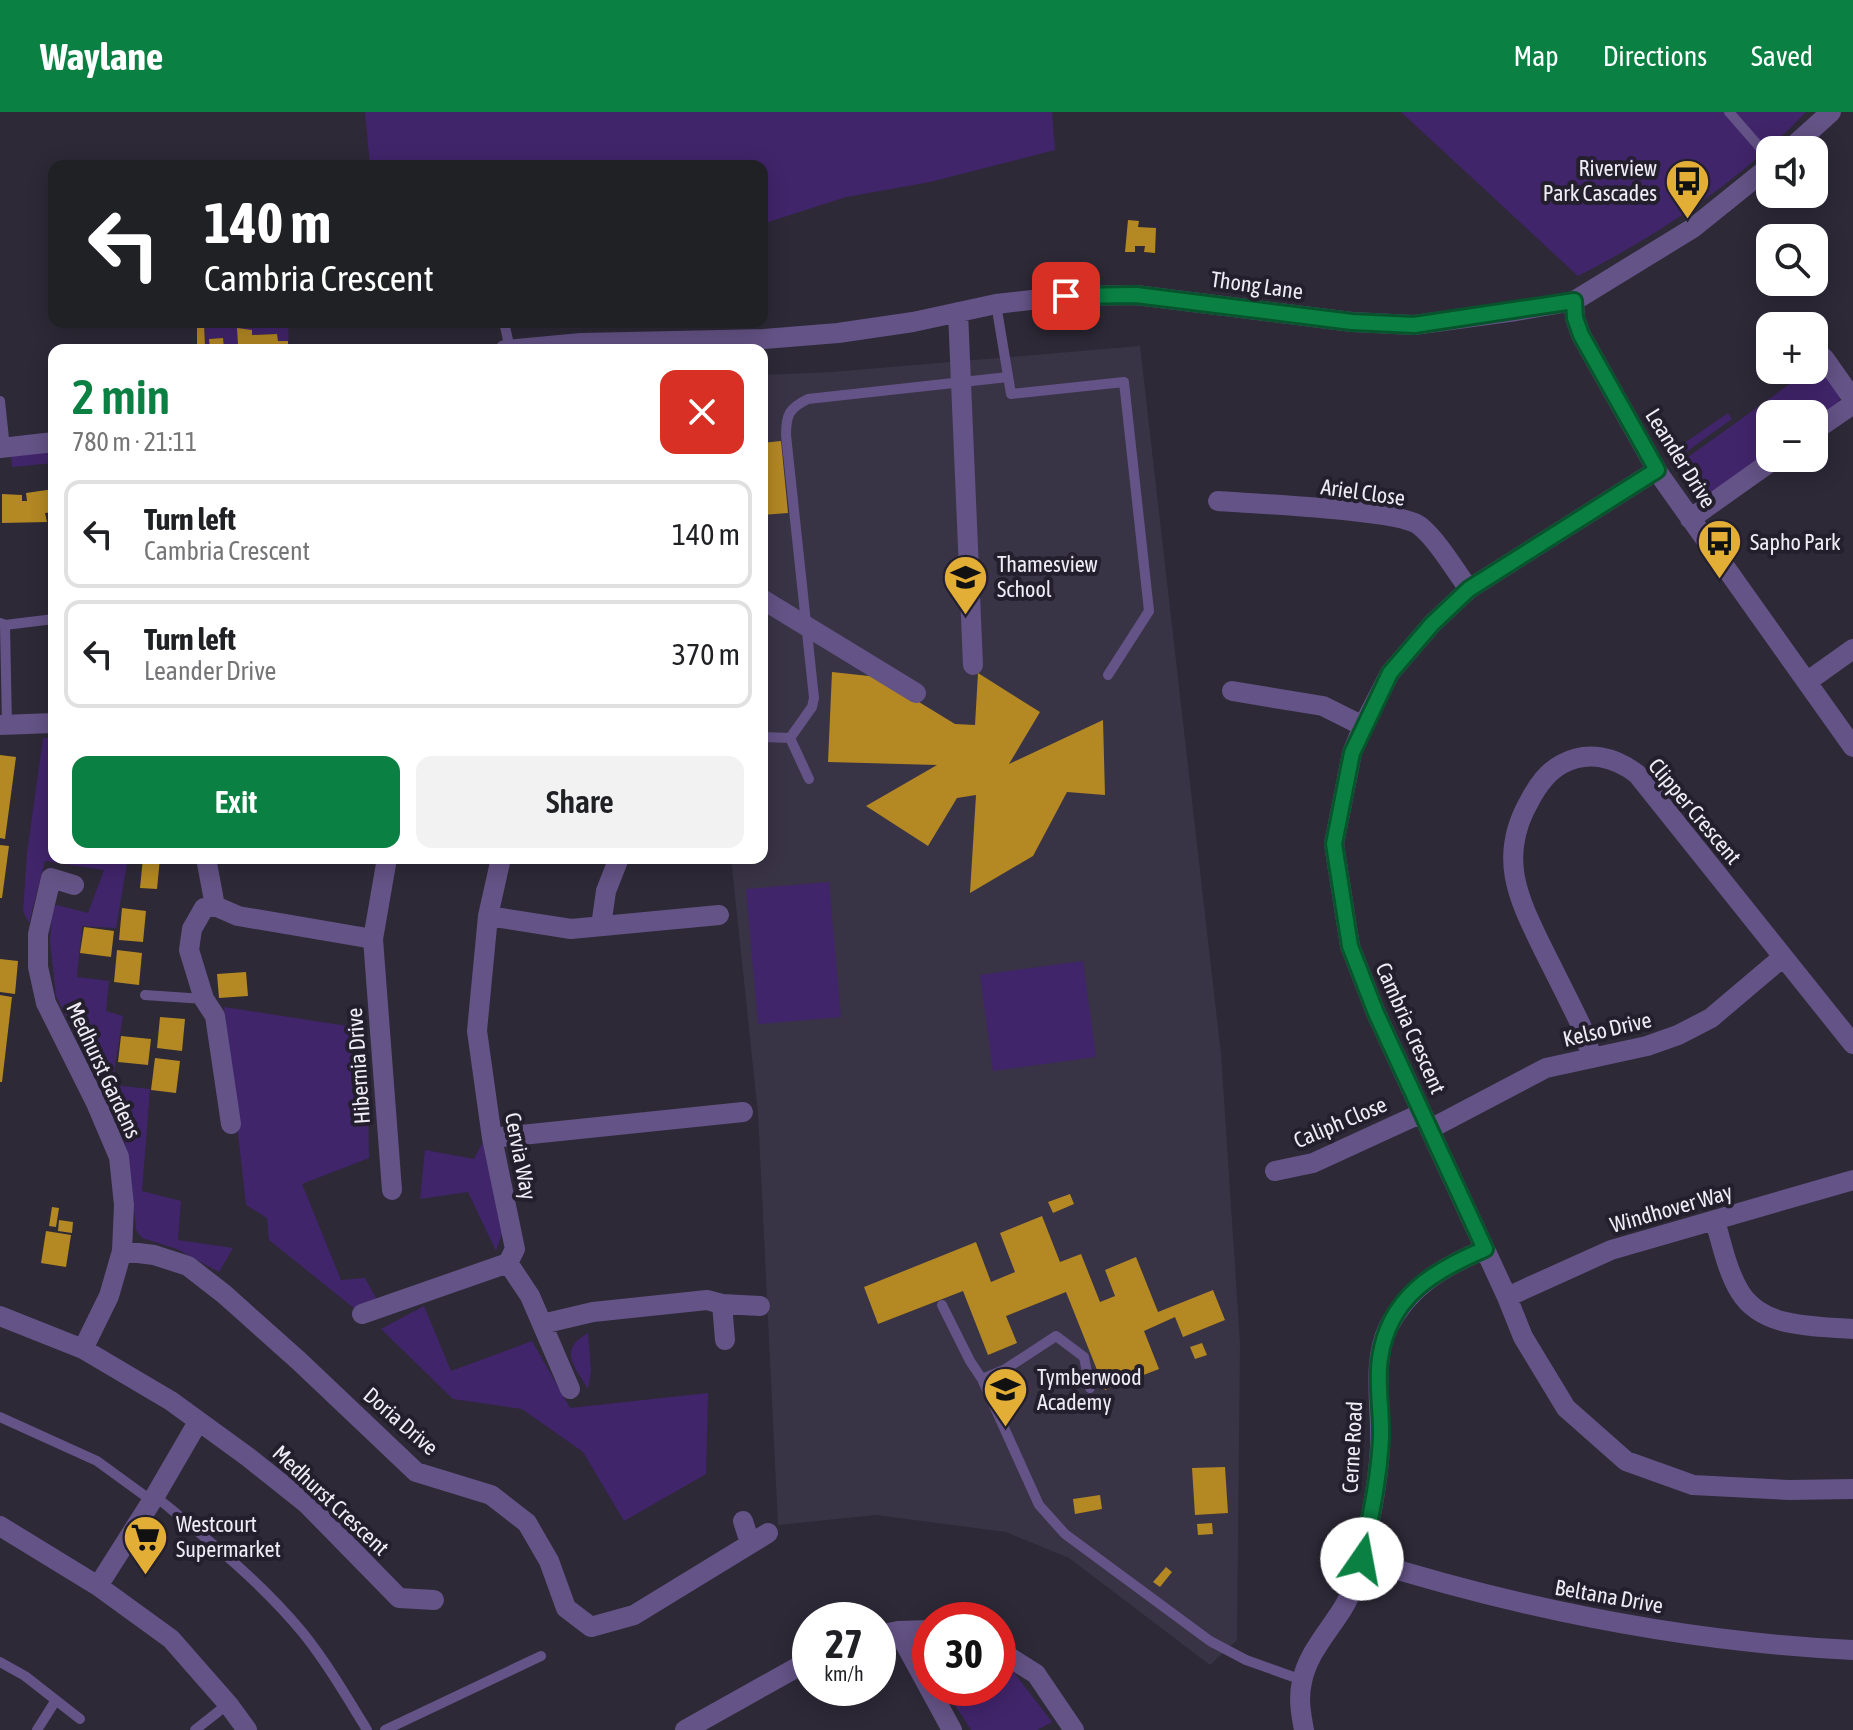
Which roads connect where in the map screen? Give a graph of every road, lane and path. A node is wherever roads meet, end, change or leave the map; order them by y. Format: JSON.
{"nodes":[{"id":1,"x":1729,"y":112,"type":"edge"},
{"id":2,"x":1831,"y":112,"type":"edge"},
{"id":3,"x":1804,"y":136,"type":"edge"},
{"id":4,"x":1756,"y":143,"type":"edge"},
{"id":5,"x":1756,"y":177,"type":"edge"},
{"id":6,"x":1574,"y":301,"type":"junction"},
{"id":7,"x":996,"y":304,"type":"junction"},
{"id":8,"x":958,"y":312,"type":"junction"},
{"id":9,"x":598,"y":344,"type":"edge"},
{"id":10,"x":1828,"y":364,"type":"edge"},
{"id":11,"x":1008,"y":377,"type":"junction"},
{"id":12,"x":960,"y":381,"type":"junction"},
{"id":13,"x":0,"y":401,"type":"edge"},
{"id":14,"x":1853,"y":402,"type":"edge"},
{"id":15,"x":1828,"y":421,"type":"edge"},
{"id":16,"x":48,"y":443,"type":"edge"},
{"id":17,"x":3,"y":448,"type":"edge"},
{"id":18,"x":1657,"y":470,"type":"junction"},
{"id":19,"x":1756,"y":472,"type":"edge"},
{"id":20,"x":1218,"y":501,"type":"dead end"},
{"id":21,"x":1690,"y":519,"type":"junction"},
{"id":22,"x":1469,"y":589,"type":"junction"},
{"id":23,"x":768,"y":603,"type":"edge"},
{"id":24,"x":48,"y":620,"type":"edge"},
{"id":25,"x":2,"y":624,"type":"edge"},
{"id":26,"x":806,"y":627,"type":"junction"},
{"id":27,"x":1853,"y":649,"type":"edge"},
{"id":28,"x":973,"y":665,"type":"dead end"},
{"id":29,"x":1108,"y":675,"type":"dead end"},
{"id":30,"x":1808,"y":681,"type":"junction"},
{"id":31,"x":1232,"y":691,"type":"dead end"},
{"id":32,"x":916,"y":693,"type":"dead end"},
{"id":33,"x":48,"y":723,"type":"edge"},
{"id":34,"x":4,"y":725,"type":"edge"},
{"id":35,"x":1363,"y":726,"type":"junction"},
{"id":36,"x":768,"y":737,"type":"edge"},
{"id":37,"x":790,"y":738,"type":"junction"},
{"id":38,"x":1853,"y":747,"type":"edge"},
{"id":39,"x":809,"y":779,"type":"dead end"},
{"id":40,"x":207,"y":864,"type":"edge"},
{"id":41,"x":386,"y":864,"type":"dead end"},
{"id":42,"x":500,"y":864,"type":"edge"},
{"id":43,"x":617,"y":864,"type":"edge"},
{"id":44,"x":74,"y":885,"type":"dead end"},
{"id":45,"x":215,"y":906,"type":"junction"},
{"id":46,"x":719,"y":915,"type":"dead end"},
{"id":47,"x":488,"y":916,"type":"junction"},
{"id":48,"x":601,"y":926,"type":"junction"},
{"id":49,"x":373,"y":939,"type":"junction"},
{"id":50,"x":1783,"y":957,"type":"junction"},
{"id":51,"x":145,"y":995,"type":"dead end"},
{"id":52,"x":204,"y":999,"type":"junction"},
{"id":53,"x":1853,"y":1044,"type":"edge"},
{"id":54,"x":1591,"y":1057,"type":"junction"},
{"id":55,"x":743,"y":1112,"type":"dead end"},
{"id":56,"x":1426,"y":1121,"type":"junction"},
{"id":57,"x":231,"y":1124,"type":"dead end"},
{"id":58,"x":492,"y":1138,"type":"junction"},
{"id":59,"x":1275,"y":1171,"type":"dead end"},
{"id":60,"x":1853,"y":1180,"type":"edge"},
{"id":61,"x":392,"y":1190,"type":"dead end"},
{"id":62,"x":1715,"y":1221,"type":"junction"},
{"id":63,"x":1485,"y":1249,"type":"junction"},
{"id":64,"x":122,"y":1251,"type":"junction"},
{"id":65,"x":508,"y":1263,"type":"junction"},
{"id":66,"x":1507,"y":1297,"type":"junction"},
{"id":67,"x":722,"y":1304,"type":"junction"},
{"id":68,"x":942,"y":1305,"type":"dead end"},
{"id":69,"x":760,"y":1306,"type":"dead end"},
{"id":70,"x":362,"y":1314,"type":"dead end"},
{"id":71,"x":0,"y":1316,"type":"edge"},
{"id":72,"x":542,"y":1324,"type":"junction"},
{"id":73,"x":1853,"y":1329,"type":"edge"},
{"id":74,"x":725,"y":1340,"type":"dead end"},
{"id":75,"x":83,"y":1349,"type":"junction"},
{"id":76,"x":982,"y":1379,"type":"junction"},
{"id":77,"x":1090,"y":1388,"type":"dead end"},
{"id":78,"x":570,"y":1389,"type":"dead end"},
{"id":79,"x":0,"y":1417,"type":"edge"},
{"id":80,"x":198,"y":1422,"type":"junction"},
{"id":81,"x":1853,"y":1489,"type":"edge"},
{"id":82,"x":154,"y":1499,"type":"junction"},
{"id":83,"x":743,"y":1521,"type":"dead end"},
{"id":84,"x":0,"y":1526,"type":"edge"},
{"id":85,"x":768,"y":1533,"type":"dead end"},
{"id":86,"x":750,"y":1543,"type":"junction"},
{"id":87,"x":1362,"y":1559,"type":"junction"},
{"id":88,"x":98,"y":1586,"type":"junction"},
{"id":89,"x":434,"y":1600,"type":"dead end"},
{"id":90,"x":896,"y":1645,"type":"edge"},
{"id":91,"x":1853,"y":1650,"type":"edge"},
{"id":92,"x":541,"y":1656,"type":"dead end"},
{"id":93,"x":1016,"y":1661,"type":"edge"},
{"id":94,"x":0,"y":1662,"type":"edge"},
{"id":95,"x":792,"y":1670,"type":"edge"},
{"id":96,"x":1302,"y":1680,"type":"junction"},
{"id":97,"x":56,"y":1700,"type":"junction"},
{"id":98,"x":228,"y":1704,"type":"junction"},
{"id":99,"x":80,"y":1719,"type":"dead end"},
{"id":100,"x":1070,"y":1729,"type":"edge"},
{"id":101,"x":37,"y":1730,"type":"edge"},
{"id":102,"x":195,"y":1730,"type":"edge"},
{"id":103,"x":247,"y":1730,"type":"edge"},
{"id":104,"x":367,"y":1730,"type":"edge"},
{"id":105,"x":385,"y":1730,"type":"edge"},
{"id":106,"x":685,"y":1730,"type":"edge"},
{"id":107,"x":952,"y":1730,"type":"edge"},
{"id":108,"x":1304,"y":1730,"type":"edge"}],
"edges":[{"from":1,"to":4,"type":"lane"},
{"from":2,"to":3,"type":"street"},
{"from":5,"to":6,"type":"street","name":"Thong Lane"},
{"from":6,"to":7,"type":"street","name":"Thong Lane"},
{"from":6,"to":18,"type":"street","name":"Leander Drive"},
{"from":7,"to":8,"type":"street","name":"Thong Lane"},
{"from":7,"to":11,"type":"lane"},
{"from":8,"to":9,"type":"street","name":"Thong Lane"},
{"from":8,"to":12,"type":"street"},
{"from":10,"to":14,"type":"street"},
{"from":11,"to":12,"type":"lane"},
{"from":11,"to":29,"type":"lane"},
{"from":12,"to":26,"type":"lane"},
{"from":12,"to":28,"type":"street"},
{"from":13,"to":17,"type":"lane"},
{"from":14,"to":15,"type":"street"},
{"from":16,"to":17,"type":"street"},
{"from":18,"to":21,"type":"street","name":"Leander Drive"},
{"from":18,"to":22,"type":"street","name":"Cambria Crescent"},
{"from":19,"to":21,"type":"street"},
{"from":20,"to":22,"type":"street","name":"Ariel Close"},
{"from":21,"to":30,"type":"street","name":"Leander Drive"},
{"from":22,"to":35,"type":"street","name":"Cambria Crescent"},
{"from":23,"to":26,"type":"street"},
{"from":24,"to":25,"type":"lane"},
{"from":25,"to":34,"type":"lane"},
{"from":26,"to":32,"type":"street"},
{"from":26,"to":37,"type":"lane"},
{"from":27,"to":30,"type":"street"},
{"from":30,"to":38,"type":"street","name":"Leander Drive"},
{"from":31,"to":35,"type":"street"},
{"from":33,"to":34,"type":"street"},
{"from":35,"to":56,"type":"street","name":"Cambria Crescent"},
{"from":36,"to":37,"type":"lane"},
{"from":37,"to":39,"type":"lane"},
{"from":40,"to":45,"type":"street"},
{"from":41,"to":49,"type":"street","name":"Hibernia Drive"},
{"from":42,"to":47,"type":"street","name":"Cervia Way"},
{"from":43,"to":48,"type":"street"},
{"from":44,"to":64,"type":"street","name":"Medhurst Gardens"},
{"from":45,"to":49,"type":"street"},
{"from":45,"to":52,"type":"street"},
{"from":46,"to":48,"type":"street"},
{"from":47,"to":48,"type":"street"},
{"from":47,"to":58,"type":"street","name":"Cervia Way"},
{"from":49,"to":61,"type":"street","name":"Hibernia Drive"},
{"from":50,"to":53,"type":"street","name":"Clipper Crescent"},
{"from":50,"to":54,"type":"street","name":"Kelso Drive"},
{"from":50,"to":54,"type":"street","name":"Clipper Crescent"},
{"from":51,"to":52,"type":"lane"},
{"from":52,"to":57,"type":"street"},
{"from":54,"to":56,"type":"street","name":"Kelso Drive"},
{"from":55,"to":58,"type":"street"},
{"from":56,"to":59,"type":"street","name":"Caliph Close"},
{"from":56,"to":63,"type":"street","name":"Cambria Crescent"},
{"from":58,"to":65,"type":"street","name":"Cervia Way"},
{"from":60,"to":62,"type":"street","name":"Windhover Way"},
{"from":62,"to":66,"type":"street","name":"Windhover Way"},
{"from":62,"to":73,"type":"street"},
{"from":63,"to":66,"type":"street","name":"Cambria Crescent"},
{"from":63,"to":87,"type":"street","name":"Cerne Road"},
{"from":64,"to":75,"type":"street","name":"Medhurst Gardens"},
{"from":64,"to":86,"type":"street","name":"Doria Drive"},
{"from":65,"to":70,"type":"street"},
{"from":65,"to":72,"type":"street"},
{"from":66,"to":81,"type":"street","name":"Cambria Crescent"},
{"from":67,"to":69,"type":"street"},
{"from":67,"to":72,"type":"street"},
{"from":67,"to":74,"type":"street"},
{"from":68,"to":76,"type":"lane"},
{"from":71,"to":75,"type":"street","name":"Medhurst Crescent"},
{"from":72,"to":78,"type":"street"},
{"from":75,"to":80,"type":"street","name":"Medhurst Crescent"},
{"from":76,"to":77,"type":"lane"},
{"from":76,"to":96,"type":"lane"},
{"from":79,"to":82,"type":"lane"},
{"from":80,"to":82,"type":"street"},
{"from":80,"to":89,"type":"street","name":"Medhurst Crescent"},
{"from":82,"to":88,"type":"street"},
{"from":82,"to":104,"type":"lane"},
{"from":83,"to":86,"type":"street"},
{"from":84,"to":88,"type":"street"},
{"from":85,"to":86,"type":"street","name":"Doria Drive"},
{"from":87,"to":91,"type":"street","name":"Beltana Drive"},
{"from":87,"to":96,"type":"street","name":"Cerne Road"},
{"from":88,"to":98,"type":"street"},
{"from":90,"to":107,"type":"street"},
{"from":92,"to":105,"type":"lane"},
{"from":93,"to":100,"type":"street"},
{"from":94,"to":97,"type":"lane"},
{"from":95,"to":106,"type":"street"},
{"from":96,"to":108,"type":"street","name":"Cerne Road"},
{"from":97,"to":99,"type":"lane"},
{"from":97,"to":101,"type":"lane"},
{"from":98,"to":102,"type":"lane"},
{"from":98,"to":103,"type":"street"}]}
